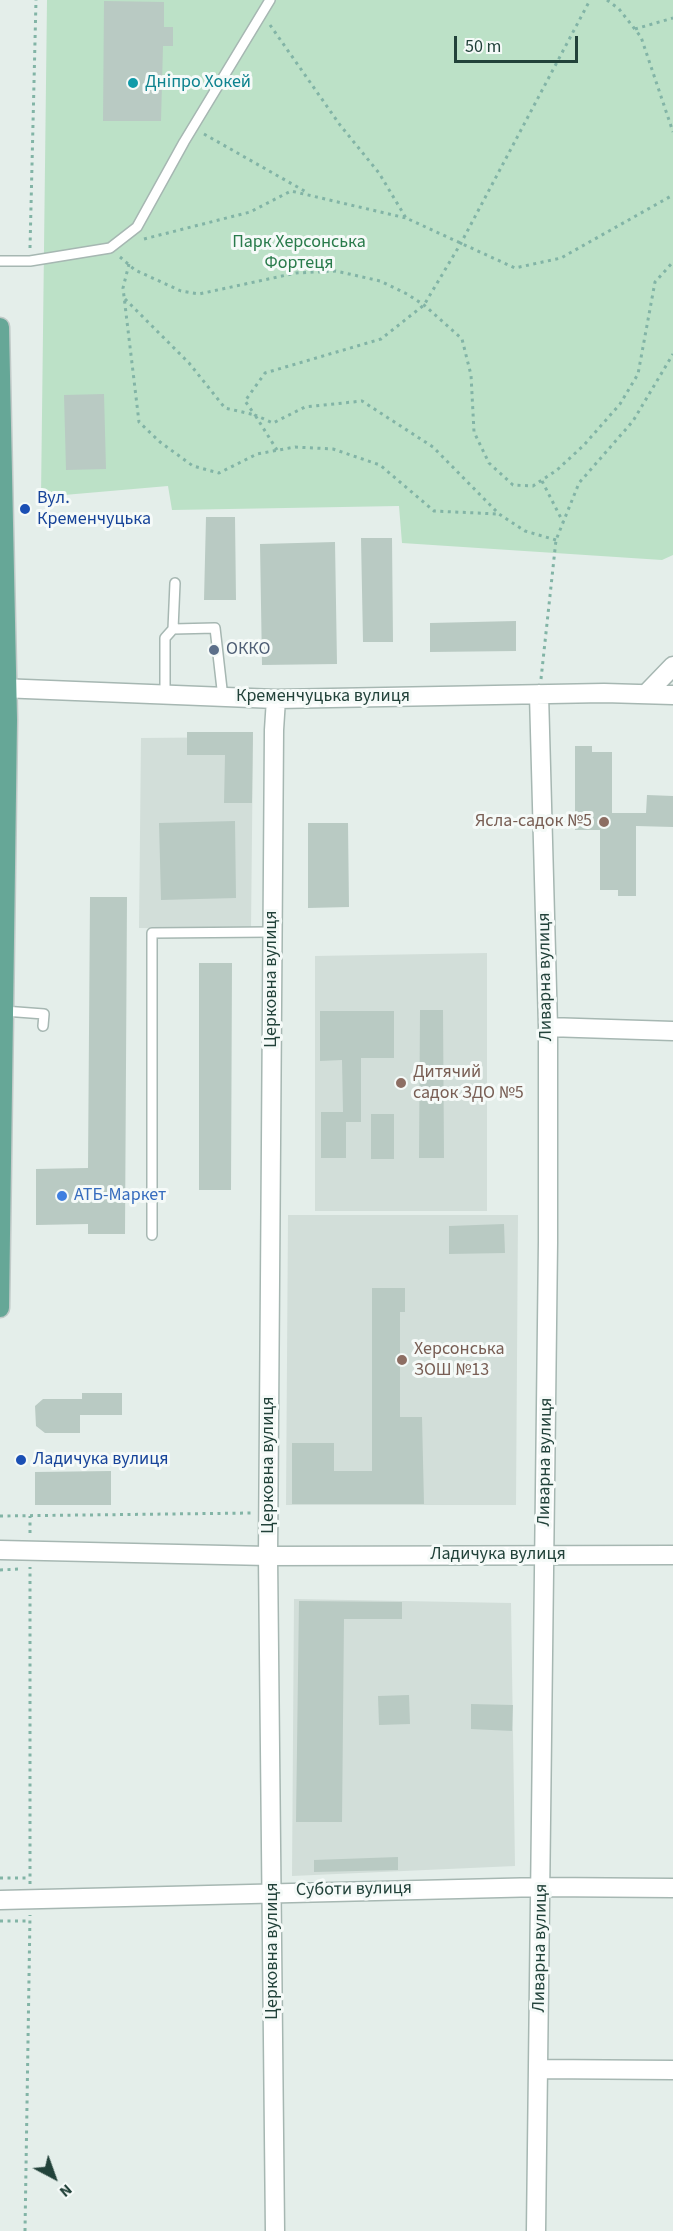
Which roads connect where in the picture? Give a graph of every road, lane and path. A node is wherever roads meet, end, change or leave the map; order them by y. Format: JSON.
{"nodes":[{"id":1,"x":36,"y":0,"type":"edge"},
{"id":2,"x":270,"y":0,"type":"edge"},
{"id":3,"x":590,"y":0,"type":"edge"},
{"id":4,"x":607,"y":0,"type":"edge"},
{"id":5,"x":262,"y":15,"type":"junction"},
{"id":6,"x":673,"y":18,"type":"edge"},
{"id":7,"x":635,"y":29,"type":"junction"},
{"id":8,"x":192,"y":128,"type":"junction"},
{"id":9,"x":673,"y":132,"type":"edge"},
{"id":10,"x":312,"y":195,"type":"junction"},
{"id":11,"x":673,"y":195,"type":"edge"},
{"id":12,"x":406,"y":218,"type":"junction"},
{"id":13,"x":461,"y":243,"type":"junction"},
{"id":14,"x":110,"y":248,"type":"junction"},
{"id":15,"x":0,"y":261,"type":"edge"},
{"id":16,"x":30,"y":261,"type":"junction"},
{"id":17,"x":673,"y":262,"type":"edge"},
{"id":18,"x":129,"y":264,"type":"junction"},
{"id":19,"x":124,"y":299,"type":"junction"},
{"id":20,"x":424,"y":305,"type":"junction"},
{"id":21,"x":0,"y":327,"type":"edge"},
{"id":22,"x":673,"y":354,"type":"edge"},
{"id":23,"x":255,"y":415,"type":"junction"},
{"id":24,"x":277,"y":450,"type":"junction"},
{"id":25,"x":542,"y":480,"type":"junction"},
{"id":26,"x":499,"y":514,"type":"junction"},
{"id":27,"x":563,"y":522,"type":"junction"},
{"id":28,"x":556,"y":540,"type":"junction"},
{"id":29,"x":175,"y":584,"type":"dead end"},
{"id":30,"x":173,"y":629,"type":"junction"},
{"id":31,"x":673,"y":666,"type":"edge"},
{"id":32,"x":4,"y":688,"type":"edge"},
{"id":33,"x":539,"y":694,"type":"junction"},
{"id":34,"x":646,"y":694,"type":"junction"},
{"id":35,"x":673,"y":695,"type":"edge"},
{"id":36,"x":165,"y":696,"type":"junction"},
{"id":37,"x":223,"y":698,"type":"junction"},
{"id":38,"x":276,"y":699,"type":"junction"},
{"id":39,"x":272,"y":932,"type":"junction"},
{"id":40,"x":2,"y":1011,"type":"edge"},
{"id":41,"x":43,"y":1026,"type":"dead end"},
{"id":42,"x":548,"y":1027,"type":"junction"},
{"id":43,"x":673,"y":1031,"type":"edge"},
{"id":44,"x":152,"y":1235,"type":"dead end"},
{"id":45,"x":0,"y":1308,"type":"edge"},
{"id":46,"x":268,"y":1513,"type":"junction"},
{"id":47,"x":0,"y":1516,"type":"edge"},
{"id":48,"x":30,"y":1516,"type":"junction"},
{"id":49,"x":30,"y":1549,"type":"junction"},
{"id":50,"x":0,"y":1550,"type":"edge"},
{"id":51,"x":545,"y":1555,"type":"junction"},
{"id":52,"x":673,"y":1555,"type":"edge"},
{"id":53,"x":268,"y":1556,"type":"junction"},
{"id":54,"x":30,"y":1569,"type":"junction"},
{"id":55,"x":0,"y":1570,"type":"edge"},
{"id":56,"x":0,"y":1878,"type":"edge"},
{"id":57,"x":30,"y":1878,"type":"junction"},
{"id":58,"x":542,"y":1887,"type":"junction"},
{"id":59,"x":673,"y":1888,"type":"edge"},
{"id":60,"x":273,"y":1892,"type":"junction"},
{"id":61,"x":0,"y":1900,"type":"edge"},
{"id":62,"x":30,"y":1900,"type":"junction"},
{"id":63,"x":30,"y":1921,"type":"junction"},
{"id":64,"x":0,"y":1922,"type":"edge"},
{"id":65,"x":539,"y":2069,"type":"junction"},
{"id":66,"x":673,"y":2070,"type":"edge"},
{"id":67,"x":25,"y":2231,"type":"edge"},
{"id":68,"x":275,"y":2231,"type":"edge"},
{"id":69,"x":536,"y":2231,"type":"edge"}],
"edges":[{"from":1,"to":16,"type":"path"},
{"from":2,"to":5,"type":"lane"},
{"from":3,"to":13,"type":"path"},
{"from":4,"to":7,"type":"path"},
{"from":5,"to":8,"type":"lane"},
{"from":5,"to":12,"type":"path"},
{"from":6,"to":7,"type":"path"},
{"from":7,"to":9,"type":"path"},
{"from":8,"to":10,"type":"path"},
{"from":8,"to":14,"type":"lane"},
{"from":10,"to":12,"type":"path"},
{"from":10,"to":14,"type":"path"},
{"from":11,"to":13,"type":"path"},
{"from":12,"to":13,"type":"path"},
{"from":13,"to":20,"type":"path"},
{"from":14,"to":16,"type":"lane"},
{"from":14,"to":18,"type":"path"},
{"from":15,"to":16,"type":"lane"},
{"from":17,"to":25,"type":"path"},
{"from":18,"to":19,"type":"path"},
{"from":18,"to":20,"type":"path"},
{"from":19,"to":23,"type":"path"},
{"from":19,"to":24,"type":"path"},
{"from":20,"to":23,"type":"path"},
{"from":20,"to":25,"type":"path"},
{"from":21,"to":32,"type":"main road"},
{"from":22,"to":27,"type":"path"},
{"from":23,"to":24,"type":"path"},
{"from":23,"to":26,"type":"path"},
{"from":24,"to":26,"type":"path"},
{"from":25,"to":27,"type":"path"},
{"from":26,"to":28,"type":"path"},
{"from":27,"to":28,"type":"path"},
{"from":28,"to":33,"type":"path"},
{"from":29,"to":30,"type":"lane"},
{"from":30,"to":36,"type":"lane"},
{"from":30,"to":37,"type":"lane"},
{"from":31,"to":34,"type":"street"},
{"from":32,"to":36,"type":"street","name":"Кременчуцька вулиця"},
{"from":32,"to":40,"type":"main road"},
{"from":33,"to":34,"type":"street","name":"Кременчуцька вулиця"},
{"from":33,"to":38,"type":"street","name":"Кременчуцька вулиця"},
{"from":33,"to":42,"type":"street","name":"Ливарна вулиця"},
{"from":34,"to":35,"type":"street","name":"Кременчуцька вулиця"},
{"from":36,"to":37,"type":"street","name":"Кременчуцька вулиця"},
{"from":37,"to":38,"type":"street","name":"Кременчуцька вулиця"},
{"from":38,"to":39,"type":"street","name":"Церковна вулиця"},
{"from":39,"to":44,"type":"lane"},
{"from":39,"to":46,"type":"street","name":"Церковна вулиця"},
{"from":40,"to":41,"type":"lane"},
{"from":40,"to":45,"type":"main road"},
{"from":42,"to":43,"type":"street"},
{"from":42,"to":51,"type":"street","name":"Ливарна вулиця"},
{"from":46,"to":48,"type":"path"},
{"from":46,"to":53,"type":"street","name":"Церковна вулиця"},
{"from":47,"to":48,"type":"path"},
{"from":48,"to":49,"type":"path"},
{"from":49,"to":50,"type":"street","name":"Ладичука вулиця"},
{"from":49,"to":53,"type":"street","name":"Ладичука вулиця"},
{"from":49,"to":54,"type":"path"},
{"from":51,"to":52,"type":"street","name":"Ладичука вулиця"},
{"from":51,"to":53,"type":"street","name":"Ладичука вулиця"},
{"from":51,"to":58,"type":"street","name":"Ливарна вулиця"},
{"from":53,"to":60,"type":"street","name":"Церковна вулиця"},
{"from":54,"to":55,"type":"path"},
{"from":54,"to":57,"type":"path"},
{"from":56,"to":57,"type":"path"},
{"from":57,"to":62,"type":"path"},
{"from":58,"to":59,"type":"street","name":"Суботи вулиця"},
{"from":58,"to":60,"type":"street","name":"Суботи вулиця"},
{"from":58,"to":65,"type":"street","name":"Ливарна вулиця"},
{"from":60,"to":62,"type":"street","name":"Суботи вулиця"},
{"from":60,"to":68,"type":"street","name":"Церковна вулиця"},
{"from":61,"to":62,"type":"street","name":"Суботи вулиця"},
{"from":62,"to":63,"type":"path"},
{"from":63,"to":64,"type":"path"},
{"from":63,"to":67,"type":"path"},
{"from":65,"to":66,"type":"street"},
{"from":65,"to":69,"type":"street","name":"Ливарна вулиця"}]}
